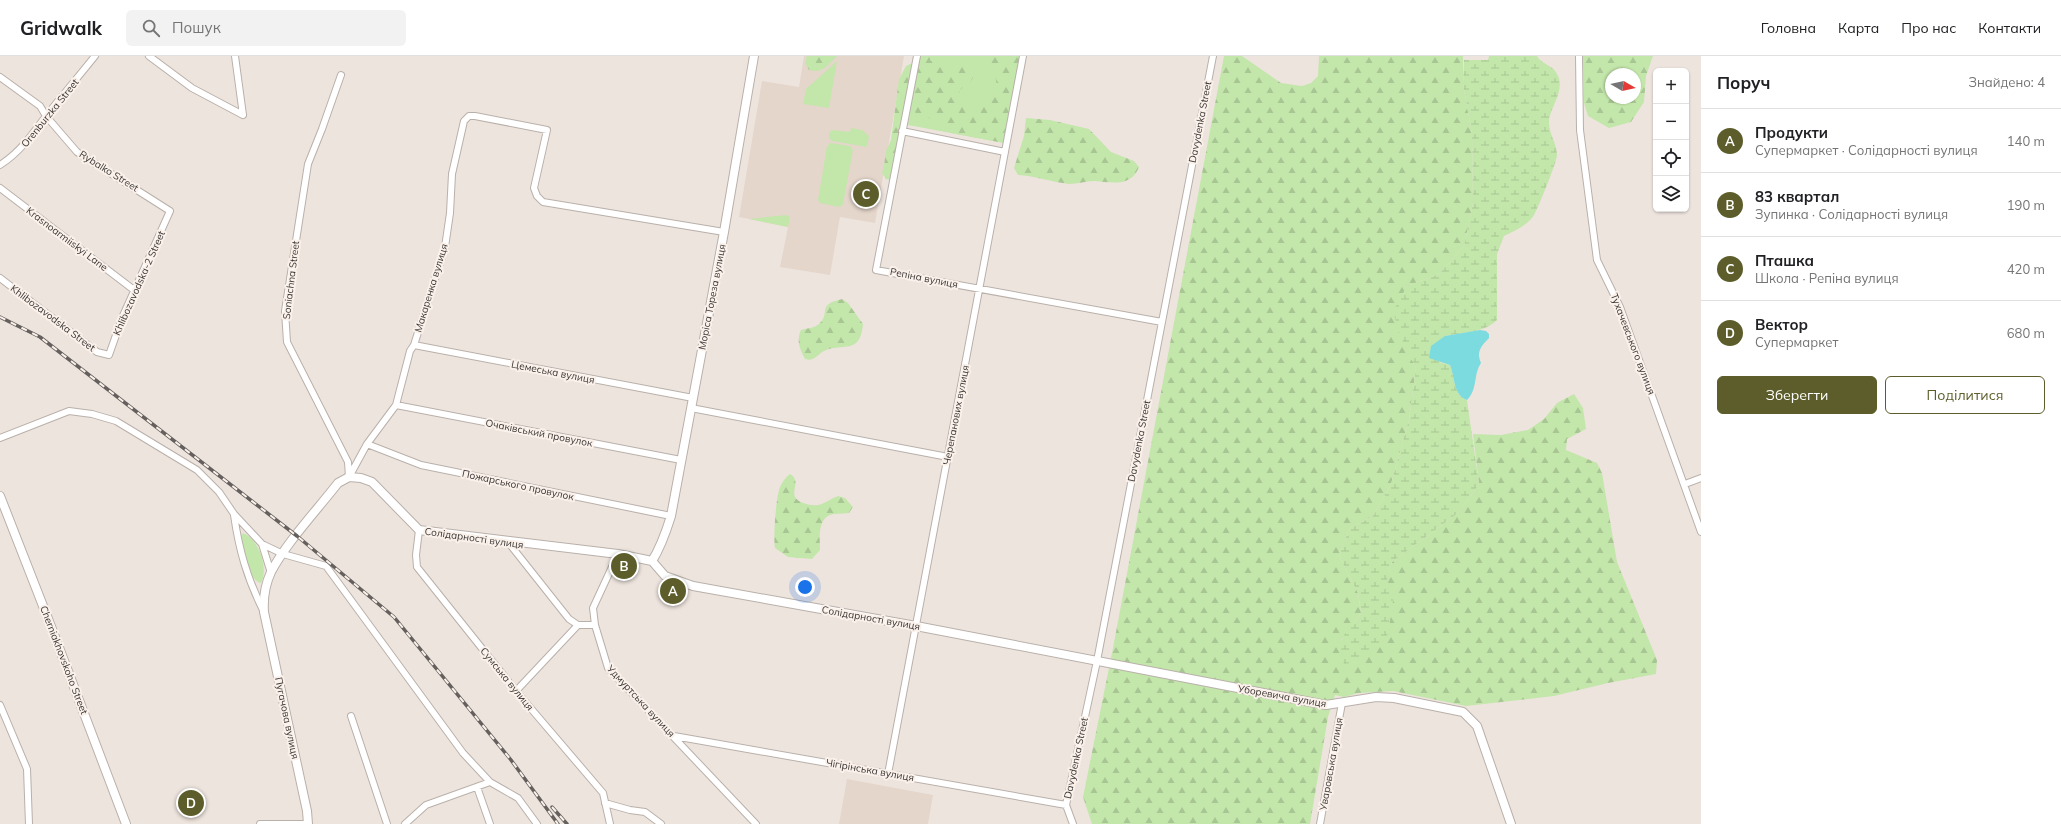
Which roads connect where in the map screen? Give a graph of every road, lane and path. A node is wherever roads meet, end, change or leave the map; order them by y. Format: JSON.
{"nodes":[{"id":1,"x":95,"y":56,"type":"edge"},
{"id":2,"x":149,"y":56,"type":"edge"},
{"id":3,"x":235,"y":56,"type":"edge"},
{"id":4,"x":754,"y":56,"type":"edge"},
{"id":5,"x":917,"y":56,"type":"edge"},
{"id":6,"x":1023,"y":56,"type":"edge"},
{"id":7,"x":1213,"y":56,"type":"edge"},
{"id":8,"x":1579,"y":56,"type":"edge"},
{"id":9,"x":340,"y":75,"type":"dead end"},
{"id":10,"x":0,"y":77,"type":"edge"},
{"id":11,"x":46,"y":116,"type":"junction"},
{"id":12,"x":902,"y":131,"type":"junction"},
{"id":13,"x":1005,"y":152,"type":"junction"},
{"id":14,"x":0,"y":165,"type":"edge"},
{"id":15,"x":0,"y":188,"type":"edge"},
{"id":16,"x":170,"y":211,"type":"joint"},
{"id":17,"x":724,"y":232,"type":"junction"},
{"id":18,"x":0,"y":278,"type":"edge"},
{"id":19,"x":980,"y":289,"type":"junction"},
{"id":20,"x":134,"y":290,"type":"junction"},
{"id":21,"x":1162,"y":322,"type":"junction"},
{"id":22,"x":414,"y":345,"type":"junction"},
{"id":23,"x":109,"y":355,"type":"joint"},
{"id":24,"x":693,"y":398,"type":"junction"},
{"id":25,"x":396,"y":405,"type":"junction"},
{"id":26,"x":691,"y":408,"type":"junction"},
{"id":27,"x":0,"y":438,"type":"edge"},
{"id":28,"x":367,"y":444,"type":"junction"},
{"id":29,"x":948,"y":457,"type":"junction"},
{"id":30,"x":681,"y":460,"type":"junction"},
{"id":31,"x":349,"y":477,"type":"junction"},
{"id":32,"x":1701,"y":478,"type":"edge"},
{"id":33,"x":1685,"y":484,"type":"junction"},
{"id":34,"x":0,"y":496,"type":"edge"},
{"id":35,"x":234,"y":514,"type":"junction"},
{"id":36,"x":670,"y":516,"type":"junction"},
{"id":37,"x":418,"y":530,"type":"junction"},
{"id":38,"x":1701,"y":532,"type":"edge"},
{"id":39,"x":508,"y":542,"type":"junction"},
{"id":40,"x":262,"y":544,"type":"junction"},
{"id":41,"x":283,"y":554,"type":"junction"},
{"id":42,"x":618,"y":554,"type":"junction"},
{"id":43,"x":652,"y":561,"type":"junction"},
{"id":44,"x":271,"y":573,"type":"junction"},
{"id":45,"x":264,"y":612,"type":"junction"},
{"id":46,"x":578,"y":625,"type":"junction"},
{"id":47,"x":594,"y":625,"type":"junction"},
{"id":48,"x":916,"y":626,"type":"junction"},
{"id":49,"x":1097,"y":661,"type":"junction"},
{"id":50,"x":516,"y":690,"type":"junction"},
{"id":51,"x":1342,"y":704,"type":"junction"},
{"id":52,"x":0,"y":705,"type":"edge"},
{"id":53,"x":351,"y":716,"type":"dead end"},
{"id":54,"x":674,"y":736,"type":"junction"},
{"id":55,"x":888,"y":774,"type":"junction"},
{"id":56,"x":490,"y":782,"type":"junction"},
{"id":57,"x":477,"y":787,"type":"junction"},
{"id":58,"x":605,"y":803,"type":"junction"},
{"id":59,"x":1066,"y":805,"type":"junction"},
{"id":60,"x":29,"y":824,"type":"edge"},
{"id":61,"x":126,"y":824,"type":"edge"},
{"id":62,"x":260,"y":824,"type":"edge"},
{"id":63,"x":308,"y":824,"type":"edge"},
{"id":64,"x":387,"y":824,"type":"edge"},
{"id":65,"x":405,"y":824,"type":"edge"},
{"id":66,"x":490,"y":824,"type":"edge"},
{"id":67,"x":537,"y":824,"type":"edge"},
{"id":68,"x":610,"y":824,"type":"edge"},
{"id":69,"x":661,"y":824,"type":"edge"},
{"id":70,"x":756,"y":824,"type":"edge"},
{"id":71,"x":1073,"y":824,"type":"edge"},
{"id":72,"x":1320,"y":824,"type":"edge"},
{"id":73,"x":1510,"y":824,"type":"edge"}],
"edges":[{"from":1,"to":11,"type":"street","name":"Orenburzka Street"},
{"from":2,"to":3,"type":"street"},
{"from":4,"to":17,"type":"street","name":"Моріса Тореза вулиця"},
{"from":5,"to":12,"type":"street","name":"Репiна вулиця"},
{"from":6,"to":13,"type":"street","name":"Черепанових вулиця"},
{"from":7,"to":21,"type":"street","name":"Davydenka Street"},
{"from":8,"to":33,"type":"street","name":"Тухачевського вулиця"},
{"from":9,"to":31,"type":"street","name":"Soniachna Street"},
{"from":10,"to":11,"type":"street","name":"Rybalko Street"},
{"from":11,"to":14,"type":"street","name":"Orenburzka Street"},
{"from":11,"to":16,"type":"street","name":"Rybalko Street"},
{"from":12,"to":13,"type":"street"},
{"from":12,"to":19,"type":"street","name":"Репiна вулиця"},
{"from":13,"to":19,"type":"street","name":"Черепанових вулиця"},
{"from":15,"to":20,"type":"street","name":"Krasnoarmiiskyi Lane"},
{"from":16,"to":20,"type":"street","name":"Khlibozavodska-2 Street"},
{"from":17,"to":22,"type":"street","name":"Макаренка вулиця"},
{"from":17,"to":24,"type":"street","name":"Моріса Тореза вулиця"},
{"from":18,"to":23,"type":"street","name":"Khlibozavodska Street"},
{"from":19,"to":21,"type":"street","name":"Репiна вулиця"},
{"from":19,"to":29,"type":"street","name":"Черепанових вулиця"},
{"from":20,"to":23,"type":"street","name":"Khlibozavodska-2 Street"},
{"from":21,"to":49,"type":"street","name":"Davydenka Street"},
{"from":22,"to":24,"type":"street","name":"Цемеська вулиця"},
{"from":22,"to":25,"type":"street","name":"Макаренка вулиця"},
{"from":24,"to":26,"type":"street","name":"Моріса Тореза вулиця"},
{"from":25,"to":28,"type":"street","name":"Макаренка вулиця"},
{"from":25,"to":30,"type":"street","name":"Очакiвський провулок"},
{"from":26,"to":29,"type":"street"},
{"from":26,"to":30,"type":"street","name":"Моріса Тореза вулиця"},
{"from":27,"to":35,"type":"street"},
{"from":28,"to":31,"type":"street","name":"Макаренка вулиця"},
{"from":28,"to":36,"type":"street","name":"Пожарського провулок"},
{"from":29,"to":48,"type":"street","name":"Черепанових вулиця"},
{"from":30,"to":36,"type":"street","name":"Моріса Тореза вулиця"},
{"from":31,"to":37,"type":"street","name":"Солідарності вулиця"},
{"from":31,"to":41,"type":"street","name":"Пугачова вулиця"},
{"from":32,"to":33,"type":"street"},
{"from":33,"to":38,"type":"street","name":"Тухачевського вулиця"},
{"from":34,"to":61,"type":"street","name":"Cherniakhovskoho Street"},
{"from":35,"to":40,"type":"street"},
{"from":35,"to":45,"type":"street","name":"Пугачова вулиця"},
{"from":36,"to":43,"type":"street","name":"Моріса Тореза вулиця"},
{"from":37,"to":39,"type":"street","name":"Солідарності вулиця"},
{"from":37,"to":50,"type":"street","name":"Сумська вулиця"},
{"from":39,"to":42,"type":"street","name":"Солідарності вулиця"},
{"from":39,"to":46,"type":"street"},
{"from":40,"to":41,"type":"street"},
{"from":40,"to":44,"type":"street"},
{"from":41,"to":44,"type":"street","name":"Пугачова вулиця"},
{"from":41,"to":56,"type":"street"},
{"from":42,"to":43,"type":"street","name":"Солідарності вулиця"},
{"from":42,"to":47,"type":"street","name":"Удмуртська вулиця"},
{"from":43,"to":48,"type":"street","name":"Солідарності вулиця"},
{"from":44,"to":45,"type":"street","name":"Пугачова вулиця"},
{"from":45,"to":63,"type":"street","name":"Пугачова вулиця"},
{"from":46,"to":47,"type":"street"},
{"from":46,"to":50,"type":"street"},
{"from":47,"to":54,"type":"street","name":"Удмуртська вулиця"},
{"from":48,"to":49,"type":"street","name":"Солідарності вулиця"},
{"from":48,"to":55,"type":"street","name":"Черепанових вулиця"},
{"from":49,"to":51,"type":"street","name":"Уборевича вулиця"},
{"from":49,"to":59,"type":"street","name":"Davydenka Street"},
{"from":50,"to":58,"type":"street","name":"Сумська вулиця"},
{"from":51,"to":72,"type":"street","name":"Уваровська вулиця"},
{"from":51,"to":73,"type":"street","name":"Уборевича вулиця"},
{"from":52,"to":60,"type":"street"},
{"from":53,"to":64,"type":"street"},
{"from":54,"to":55,"type":"street","name":"Чiгiрiнська вулиця"},
{"from":54,"to":70,"type":"street","name":"Удмуртська вулиця"},
{"from":55,"to":59,"type":"street","name":"Чiгiрiнська вулиця"},
{"from":56,"to":57,"type":"street"},
{"from":56,"to":67,"type":"street"},
{"from":57,"to":65,"type":"street"},
{"from":57,"to":66,"type":"street"},
{"from":58,"to":68,"type":"street","name":"Сумська вулиця"},
{"from":58,"to":69,"type":"street"},
{"from":59,"to":71,"type":"street","name":"Davydenka Street"},
{"from":62,"to":63,"type":"street"}]}
